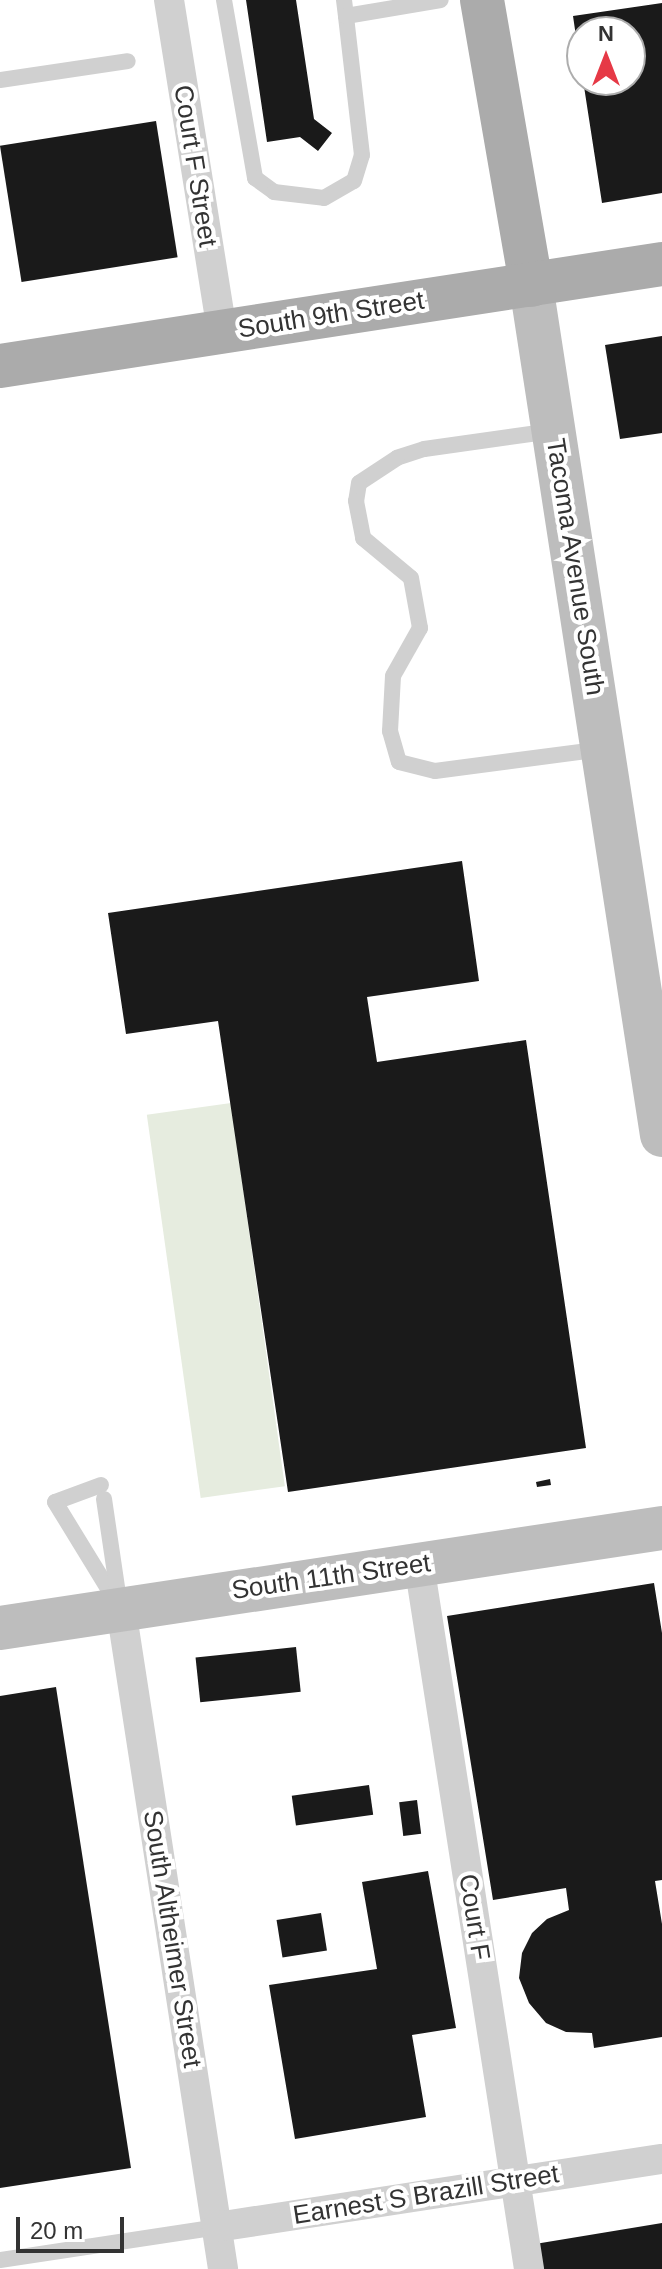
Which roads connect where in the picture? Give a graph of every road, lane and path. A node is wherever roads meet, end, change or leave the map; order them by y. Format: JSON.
{"nodes":[{"id":1,"x":169,"y":0,"type":"edge"},
{"id":2,"x":224,"y":0,"type":"edge"},
{"id":3,"x":441,"y":0,"type":"edge"},
{"id":4,"x":482,"y":0,"type":"edge"},
{"id":5,"x":345,"y":8,"type":"edge"},
{"id":6,"x":128,"y":61,"type":"dead end"},
{"id":7,"x":0,"y":80,"type":"edge"},
{"id":8,"x":662,"y":264,"type":"edge"},
{"id":9,"x":531,"y":285,"type":"junction"},
{"id":10,"x":222,"y":332,"type":"junction"},
{"id":11,"x":0,"y":366,"type":"edge"},
{"id":12,"x":553,"y":431,"type":"junction"},
{"id":13,"x":603,"y":749,"type":"junction"},
{"id":14,"x":662,"y":1135,"type":"edge"},
{"id":15,"x":662,"y":1528,"type":"edge"},
{"id":16,"x":419,"y":1564,"type":"junction"},
{"id":17,"x":121,"y":1609,"type":"junction"},
{"id":18,"x":0,"y":1628,"type":"edge"},
{"id":19,"x":662,"y":2159,"type":"edge"},
{"id":20,"x":515,"y":2181,"type":"junction"},
{"id":21,"x":217,"y":2227,"type":"junction"},
{"id":22,"x":0,"y":2260,"type":"edge"},
{"id":23,"x":223,"y":2269,"type":"edge"},
{"id":24,"x":529,"y":2269,"type":"edge"}],
"edges":[{"from":1,"to":10,"type":"street","name":"Court F Street"},
{"from":2,"to":5,"type":"lane"},
{"from":3,"to":5,"type":"lane"},
{"from":4,"to":9,"type":"main road","name":"Tacoma Avenue South"},
{"from":6,"to":7,"type":"lane"},
{"from":8,"to":9,"type":"main road","name":"South 9th Street"},
{"from":9,"to":10,"type":"main road","name":"South 9th Street"},
{"from":9,"to":12,"type":"main road","name":"Tacoma Avenue South"},
{"from":10,"to":11,"type":"main road","name":"South 9th Street"},
{"from":12,"to":13,"type":"main road","name":"Tacoma Avenue South"},
{"from":12,"to":13,"type":"lane"},
{"from":13,"to":14,"type":"main road","name":"Tacoma Avenue South"},
{"from":15,"to":16,"type":"main road","name":"South 11th Street"},
{"from":16,"to":17,"type":"main road","name":"South 11th Street"},
{"from":16,"to":20,"type":"street","name":"Court F"},
{"from":17,"to":17,"type":"lane"},
{"from":17,"to":18,"type":"main road","name":"South 11th Street"},
{"from":17,"to":21,"type":"street","name":"South Altheimer Street"},
{"from":19,"to":20,"type":"street","name":"Earnest S Brazill Street"},
{"from":20,"to":21,"type":"street","name":"Earnest S Brazill Street"},
{"from":20,"to":24,"type":"street","name":"Court F"},
{"from":21,"to":22,"type":"lane","name":"Earnest S Brazill Street"},
{"from":21,"to":23,"type":"street","name":"South Altheimer Street"}]}
